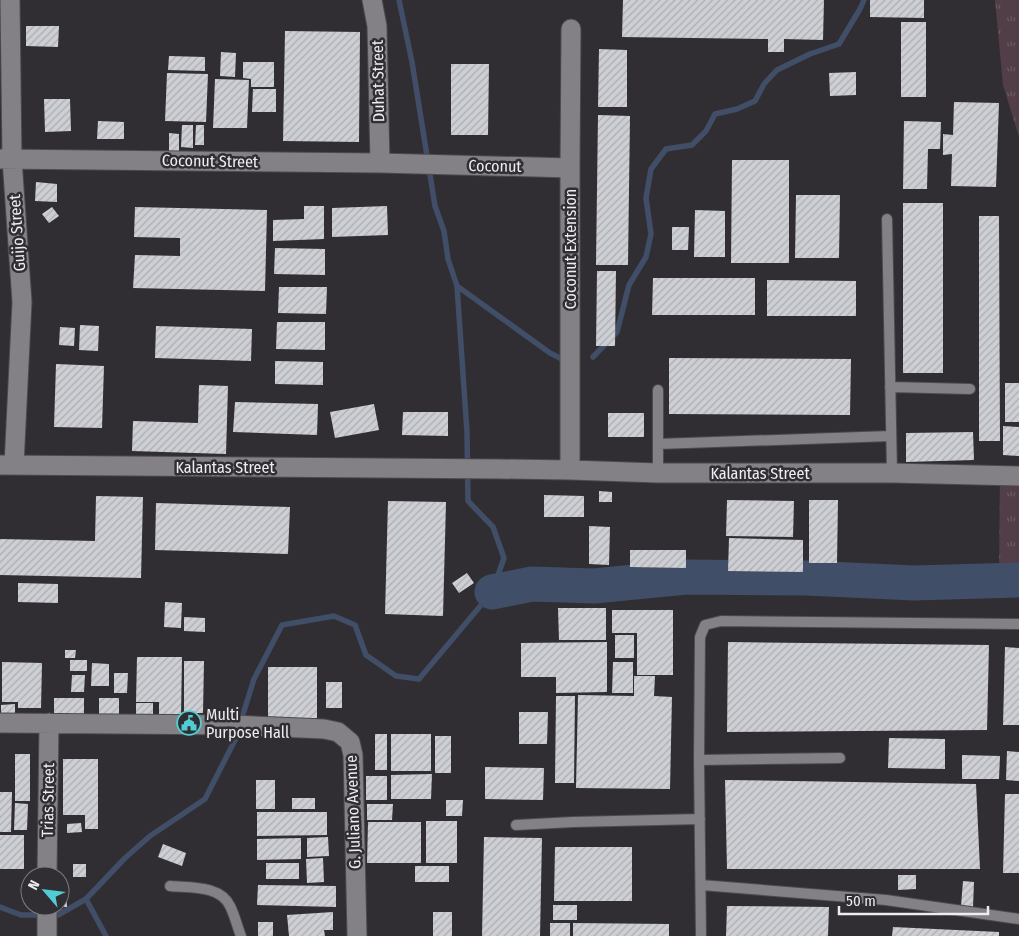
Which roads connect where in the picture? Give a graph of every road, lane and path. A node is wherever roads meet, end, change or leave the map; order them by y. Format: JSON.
{"nodes":[{"id":1,"x":10,"y":0,"type":"edge"},
{"id":2,"x":372,"y":0,"type":"edge"},
{"id":3,"x":571,"y":29,"type":"dead end"},
{"id":4,"x":6,"y":159,"type":"edge"},
{"id":5,"x":380,"y":163,"type":"junction"},
{"id":6,"x":421,"y":164,"type":"joint"},
{"id":7,"x":570,"y":168,"type":"junction"},
{"id":8,"x":887,"y":219,"type":"dead end"},
{"id":9,"x":890,"y":387,"type":"junction"},
{"id":10,"x":970,"y":389,"type":"dead end"},
{"id":11,"x":658,"y":390,"type":"dead end"},
{"id":12,"x":891,"y":436,"type":"junction"},
{"id":13,"x":658,"y":444,"type":"junction"},
{"id":14,"x":7,"y":465,"type":"edge"},
{"id":15,"x":570,"y":470,"type":"junction"},
{"id":16,"x":892,"y":473,"type":"junction"},
{"id":17,"x":658,"y":474,"type":"junction"},
{"id":18,"x":1019,"y":476,"type":"edge"},
{"id":19,"x":1019,"y":624,"type":"edge"},
{"id":20,"x":0,"y":723,"type":"edge"},
{"id":21,"x":49,"y":723,"type":"junction"},
{"id":22,"x":840,"y":758,"type":"dead end"},
{"id":23,"x":699,"y":760,"type":"junction"},
{"id":24,"x":700,"y":819,"type":"junction"},
{"id":25,"x":516,"y":825,"type":"dead end"},
{"id":26,"x":47,"y":866,"type":"edge"},
{"id":27,"x":702,"y":885,"type":"junction"},
{"id":28,"x":170,"y":886,"type":"dead end"},
{"id":29,"x":1019,"y":920,"type":"edge"},
{"id":30,"x":240,"y":936,"type":"edge"},
{"id":31,"x":356,"y":936,"type":"edge"},
{"id":32,"x":701,"y":936,"type":"edge"}],
"edges":[{"from":1,"to":4,"type":"street","name":"Guijo Street"},
{"from":2,"to":5,"type":"street","name":"Duhat Street"},
{"from":3,"to":7,"type":"street","name":"Coconut Extension"},
{"from":4,"to":5,"type":"street","name":"Coconut Street"},
{"from":4,"to":14,"type":"street","name":"Guijo Street"},
{"from":5,"to":6,"type":"street","name":"Coconut Street"},
{"from":6,"to":7,"type":"street","name":"Coconut"},
{"from":7,"to":15,"type":"street","name":"Coconut Extension"},
{"from":8,"to":9,"type":"lane"},
{"from":9,"to":10,"type":"lane"},
{"from":9,"to":12,"type":"lane"},
{"from":11,"to":13,"type":"lane"},
{"from":12,"to":13,"type":"lane"},
{"from":12,"to":16,"type":"lane"},
{"from":13,"to":17,"type":"lane"},
{"from":14,"to":15,"type":"street","name":"Kalantas Street"},
{"from":15,"to":17,"type":"street","name":"Kalantas Street"},
{"from":16,"to":17,"type":"street","name":"Kalantas Street"},
{"from":16,"to":18,"type":"street","name":"Kalantas Street"},
{"from":19,"to":23,"type":"lane"},
{"from":20,"to":21,"type":"street","name":"G. Juliano Avenue"},
{"from":21,"to":26,"type":"street","name":"Trias Street"},
{"from":21,"to":31,"type":"street","name":"G. Juliano Avenue"},
{"from":22,"to":23,"type":"lane"},
{"from":23,"to":24,"type":"lane"},
{"from":24,"to":25,"type":"lane"},
{"from":24,"to":27,"type":"lane"},
{"from":27,"to":29,"type":"lane"},
{"from":27,"to":32,"type":"lane"},
{"from":28,"to":30,"type":"lane"}]}
